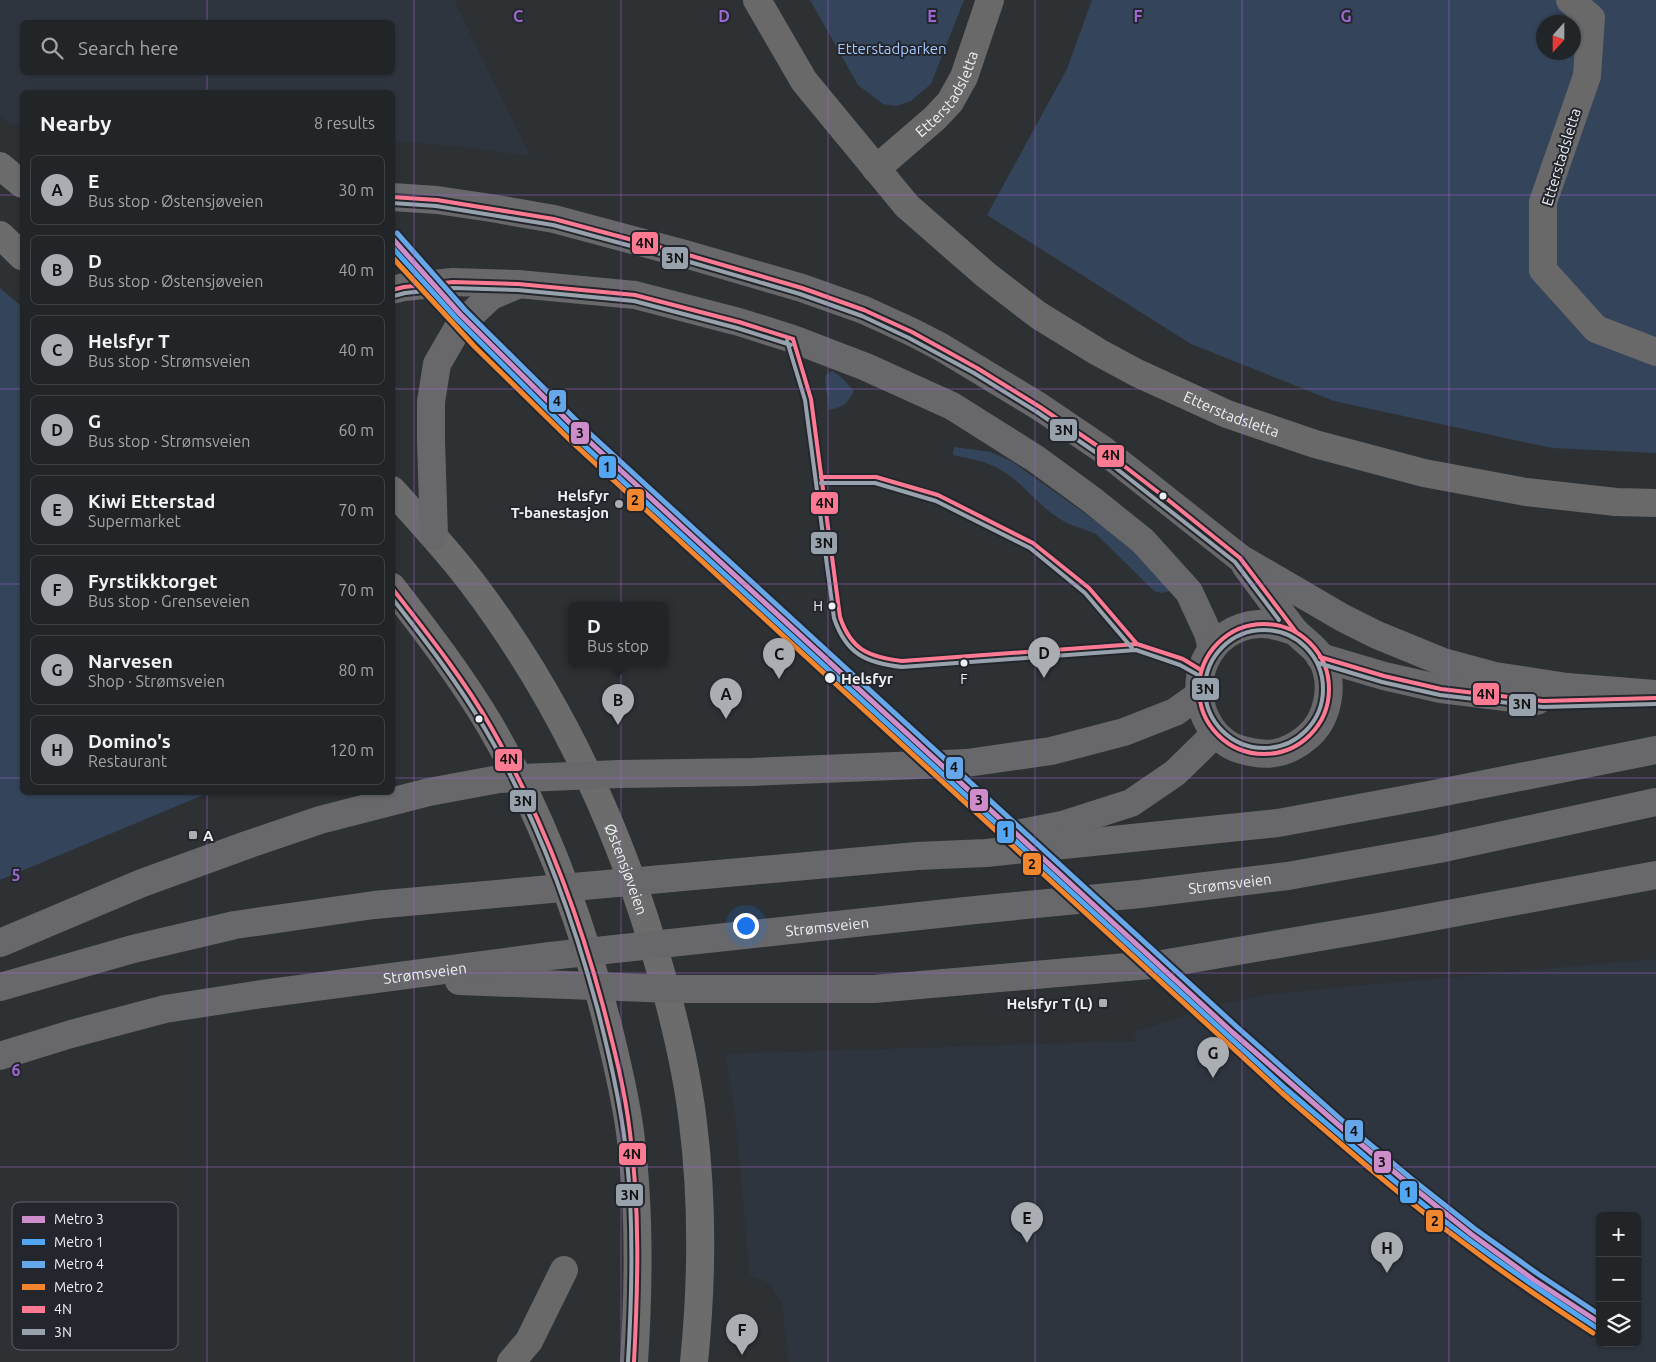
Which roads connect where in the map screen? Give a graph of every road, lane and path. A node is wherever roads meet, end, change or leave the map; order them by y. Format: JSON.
{"nodes":[{"id":1,"x":757,"y":0,"type":"edge"},
{"id":2,"x":990,"y":0,"type":"edge"},
{"id":3,"x":1570,"y":0,"type":"edge"},
{"id":4,"x":0,"y":166,"type":"edge"},
{"id":5,"x":876,"y":169,"type":"junction"},
{"id":6,"x":20,"y":182,"type":"edge"},
{"id":7,"x":395,"y":196,"type":"edge"},
{"id":8,"x":0,"y":236,"type":"edge"},
{"id":9,"x":20,"y":254,"type":"edge"},
{"id":10,"x":518,"y":284,"type":"junction"},
{"id":11,"x":395,"y":289,"type":"edge"},
{"id":12,"x":1656,"y":352,"type":"edge"},
{"id":13,"x":395,"y":493,"type":"edge"},
{"id":14,"x":1656,"y":503,"type":"edge"},
{"id":15,"x":434,"y":536,"type":"junction"},
{"id":16,"x":1240,"y":558,"type":"junction"},
{"id":17,"x":395,"y":590,"type":"edge"},
{"id":18,"x":1296,"y":632,"type":"junction"},
{"id":19,"x":1212,"y":649,"type":"junction"},
{"id":20,"x":1320,"y":657,"type":"junction"},
{"id":21,"x":1199,"y":695,"type":"junction"},
{"id":22,"x":1656,"y":696,"type":"edge"},
{"id":23,"x":1215,"y":734,"type":"junction"},
{"id":24,"x":1656,"y":750,"type":"edge"},
{"id":25,"x":1656,"y":802,"type":"edge"},
{"id":26,"x":916,"y":856,"type":"junction"},
{"id":27,"x":1655,"y":875,"type":"edge"},
{"id":28,"x":0,"y":943,"type":"edge"},
{"id":29,"x":378,"y":978,"type":"junction"},
{"id":30,"x":0,"y":987,"type":"edge"},
{"id":31,"x":0,"y":1056,"type":"edge"},
{"id":32,"x":564,"y":1270,"type":"dead end"},
{"id":33,"x":511,"y":1362,"type":"edge"},
{"id":34,"x":634,"y":1362,"type":"edge"},
{"id":35,"x":694,"y":1362,"type":"edge"}],
"edges":[{"from":1,"to":5,"type":"street","name":"Etterstadsletta"},
{"from":2,"to":5,"type":"street","name":"Etterstadsletta"},
{"from":3,"to":12,"type":"street","name":"Etterstadsletta"},
{"from":4,"to":6,"type":"main road"},
{"from":5,"to":14,"type":"street","name":"Etterstadsletta"},
{"from":7,"to":16,"type":"highway"},
{"from":8,"to":9,"type":"main road"},
{"from":10,"to":11,"type":"highway"},
{"from":10,"to":15,"type":"highway"},
{"from":10,"to":19,"type":"highway"},
{"from":13,"to":15,"type":"main road","name":"Østensjøveien"},
{"from":15,"to":35,"type":"main road","name":"Østensjøveien"},
{"from":16,"to":18,"type":"highway"},
{"from":16,"to":22,"type":"highway"},
{"from":17,"to":34,"type":"main road"},
{"from":18,"to":19,"type":"highway"},
{"from":18,"to":20,"type":"highway"},
{"from":19,"to":21,"type":"highway"},
{"from":20,"to":22,"type":"highway"},
{"from":20,"to":23,"type":"highway"},
{"from":21,"to":23,"type":"highway"},
{"from":21,"to":28,"type":"highway"},
{"from":23,"to":26,"type":"highway"},
{"from":24,"to":26,"type":"highway"},
{"from":25,"to":29,"type":"highway","name":"Strømsveien"},
{"from":26,"to":30,"type":"highway"},
{"from":27,"to":29,"type":"highway"},
{"from":29,"to":31,"type":"highway","name":"Strømsveien"},
{"from":32,"to":33,"type":"street"}]}
